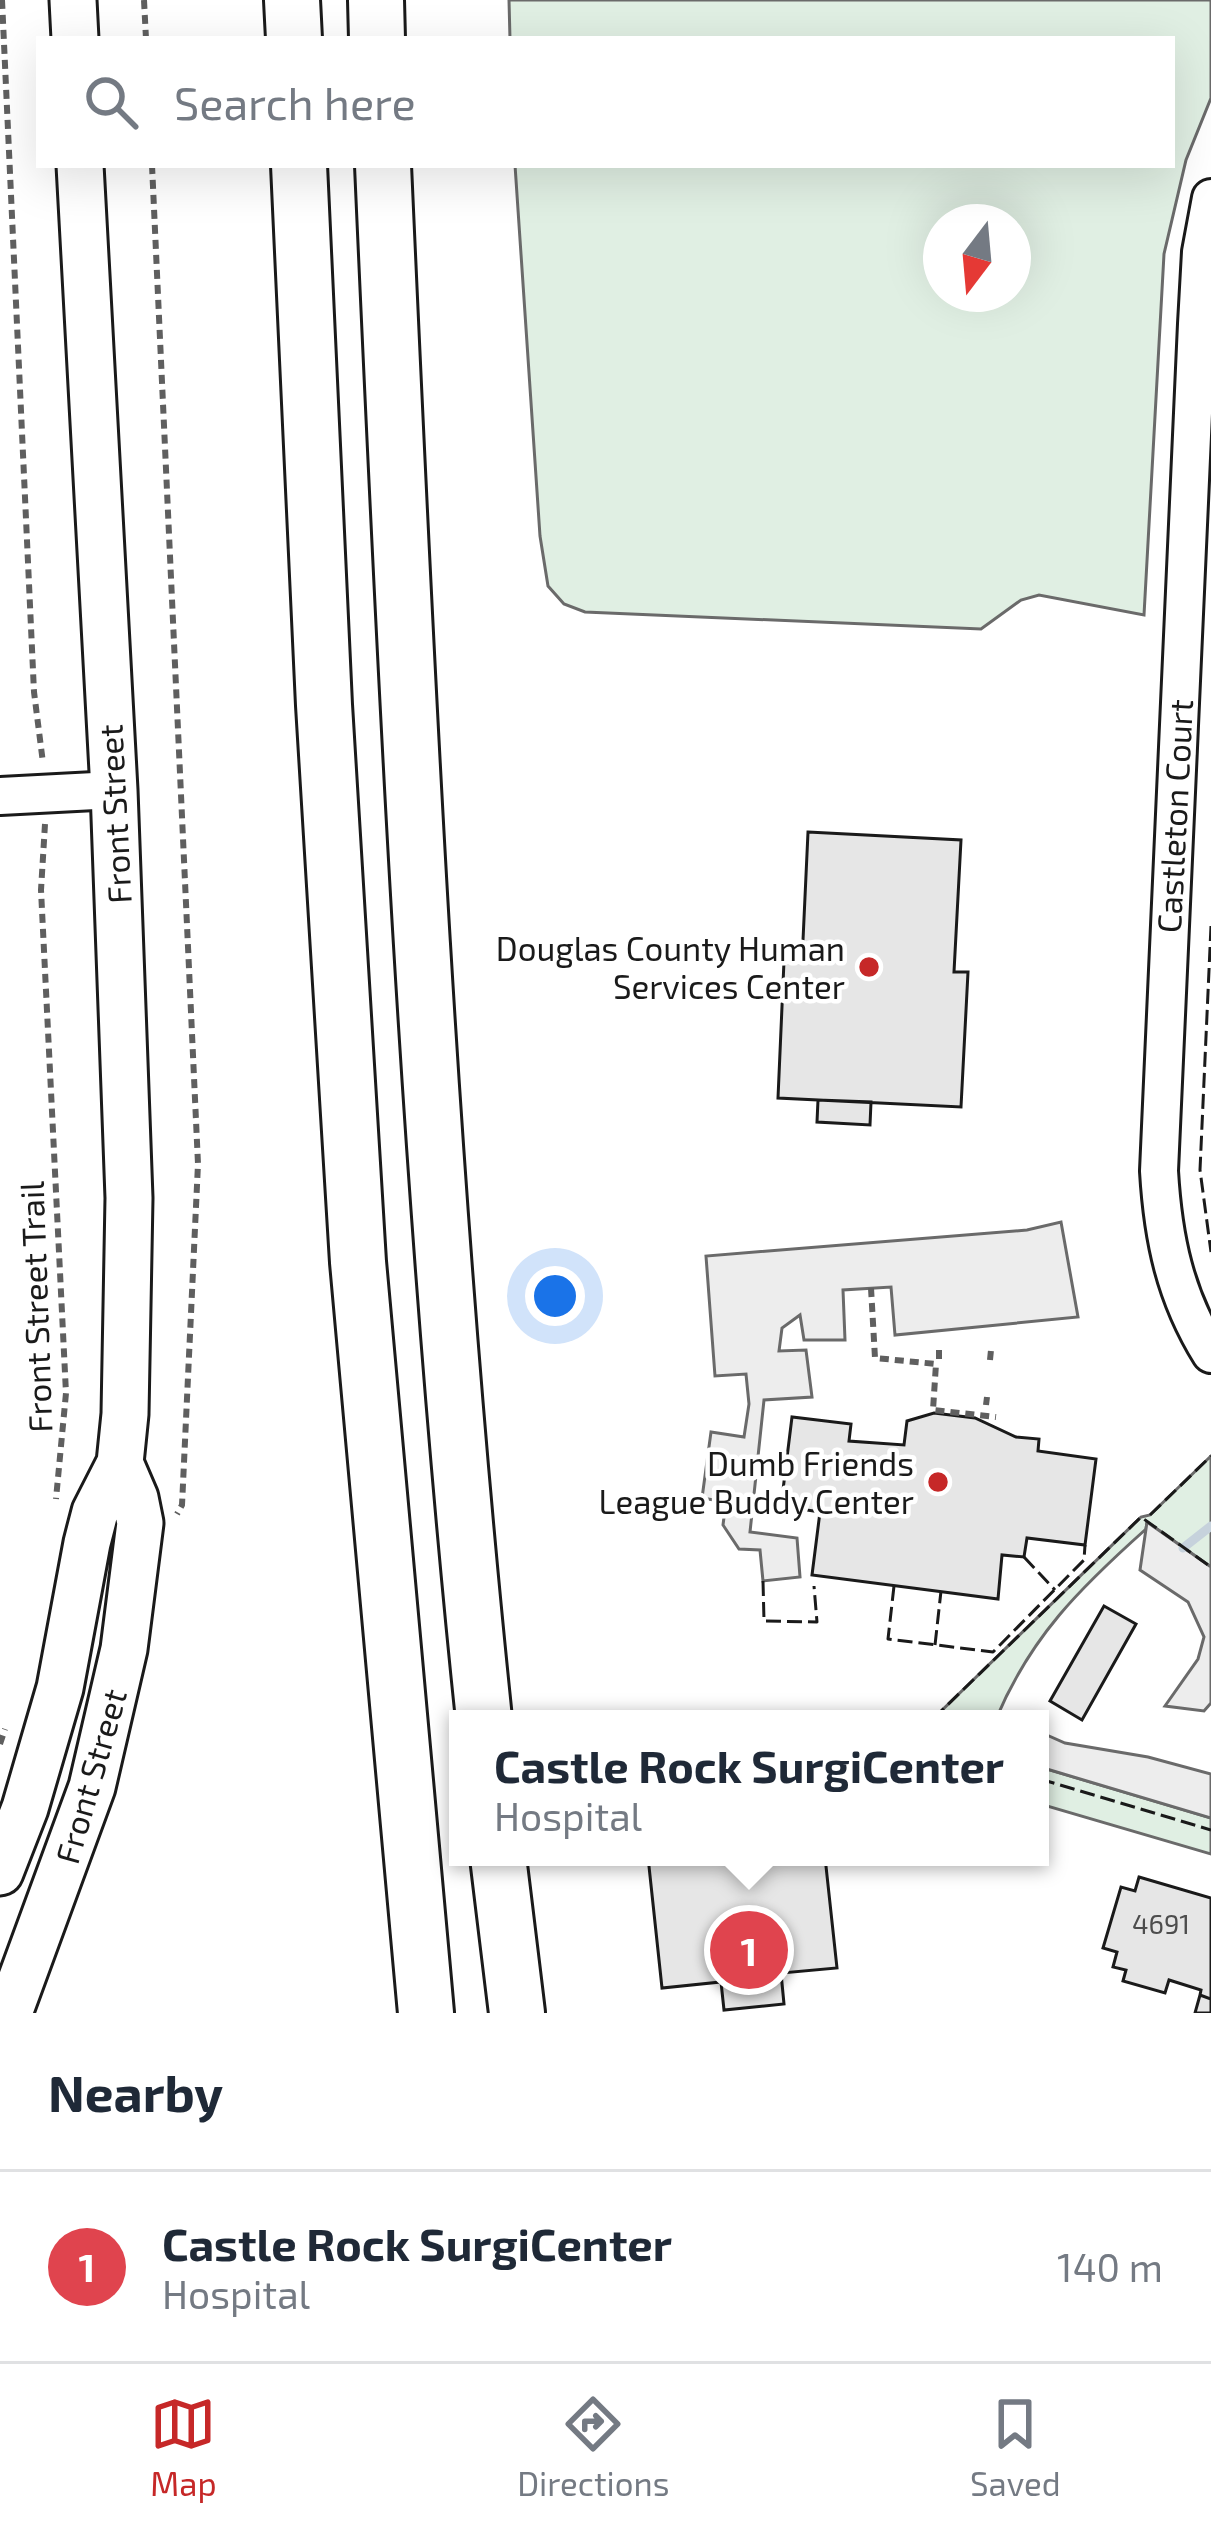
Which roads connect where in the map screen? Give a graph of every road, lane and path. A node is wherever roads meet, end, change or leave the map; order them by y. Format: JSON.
{"nodes":[{"id":1,"x":2,"y":0,"type":"edge"},
{"id":2,"x":73,"y":0,"type":"edge"},
{"id":3,"x":144,"y":0,"type":"edge"},
{"id":4,"x":292,"y":0,"type":"edge"},
{"id":5,"x":376,"y":0,"type":"edge"},
{"id":6,"x":75,"y":36,"type":"edge"},
{"id":7,"x":146,"y":36,"type":"edge"},
{"id":8,"x":293,"y":36,"type":"edge"},
{"id":9,"x":377,"y":36,"type":"edge"},
{"id":10,"x":80,"y":168,"type":"edge"},
{"id":11,"x":152,"y":168,"type":"edge"},
{"id":12,"x":299,"y":168,"type":"edge"},
{"id":13,"x":383,"y":168,"type":"edge"},
{"id":14,"x":1209,"y":218,"type":"edge"},
{"id":15,"x":114,"y":790,"type":"junction"},
{"id":16,"x":44,"y":793,"type":"junction"},
{"id":17,"x":0,"y":796,"type":"edge"},
{"id":18,"x":871,"y":1288,"type":"dead end"},
{"id":19,"x":939,"y":1349,"type":"dead end"},
{"id":20,"x":991,"y":1350,"type":"dead end"},
{"id":21,"x":1211,"y":1354,"type":"edge"},
{"id":22,"x":938,"y":1359,"type":"dead end"},
{"id":23,"x":990,"y":1360,"type":"dead end"},
{"id":24,"x":996,"y":1417,"type":"dead end"},
{"id":25,"x":120,"y":1463,"type":"junction"},
{"id":26,"x":55,"y":1510,"type":"dead end"},
{"id":27,"x":174,"y":1519,"type":"dead end"},
{"id":28,"x":10,"y":1710,"type":"dead end"},
{"id":29,"x":483,"y":1710,"type":"edge"},
{"id":30,"x":0,"y":1744,"type":"edge"},
{"id":31,"x":500,"y":1866,"type":"edge"},
{"id":32,"x":0,"y":1872,"type":"edge"},
{"id":33,"x":9,"y":2013,"type":"edge"},
{"id":34,"x":427,"y":2013,"type":"edge"},
{"id":35,"x":517,"y":2013,"type":"edge"}],
"edges":[{"from":1,"to":16,"type":"path","name":"Front Street Trail"},
{"from":2,"to":6,"type":"main road"},
{"from":3,"to":7,"type":"path"},
{"from":4,"to":8,"type":"highway"},
{"from":5,"to":9,"type":"highway"},
{"from":10,"to":15,"type":"main road","name":"Front Street"},
{"from":11,"to":27,"type":"path"},
{"from":12,"to":34,"type":"highway"},
{"from":13,"to":29,"type":"highway"},
{"from":14,"to":21,"type":"street","name":"Castleton Court"},
{"from":15,"to":16,"type":"street"},
{"from":15,"to":25,"type":"main road","name":"Front Street"},
{"from":16,"to":17,"type":"street"},
{"from":16,"to":26,"type":"path","name":"Front Street Trail"},
{"from":18,"to":24,"type":"path"},
{"from":19,"to":22,"type":"path"},
{"from":20,"to":23,"type":"path"},
{"from":25,"to":32,"type":"main road","name":"Front Street"},
{"from":25,"to":33,"type":"main road","name":"Front Street"},
{"from":28,"to":30,"type":"path"},
{"from":31,"to":35,"type":"highway"}]}
